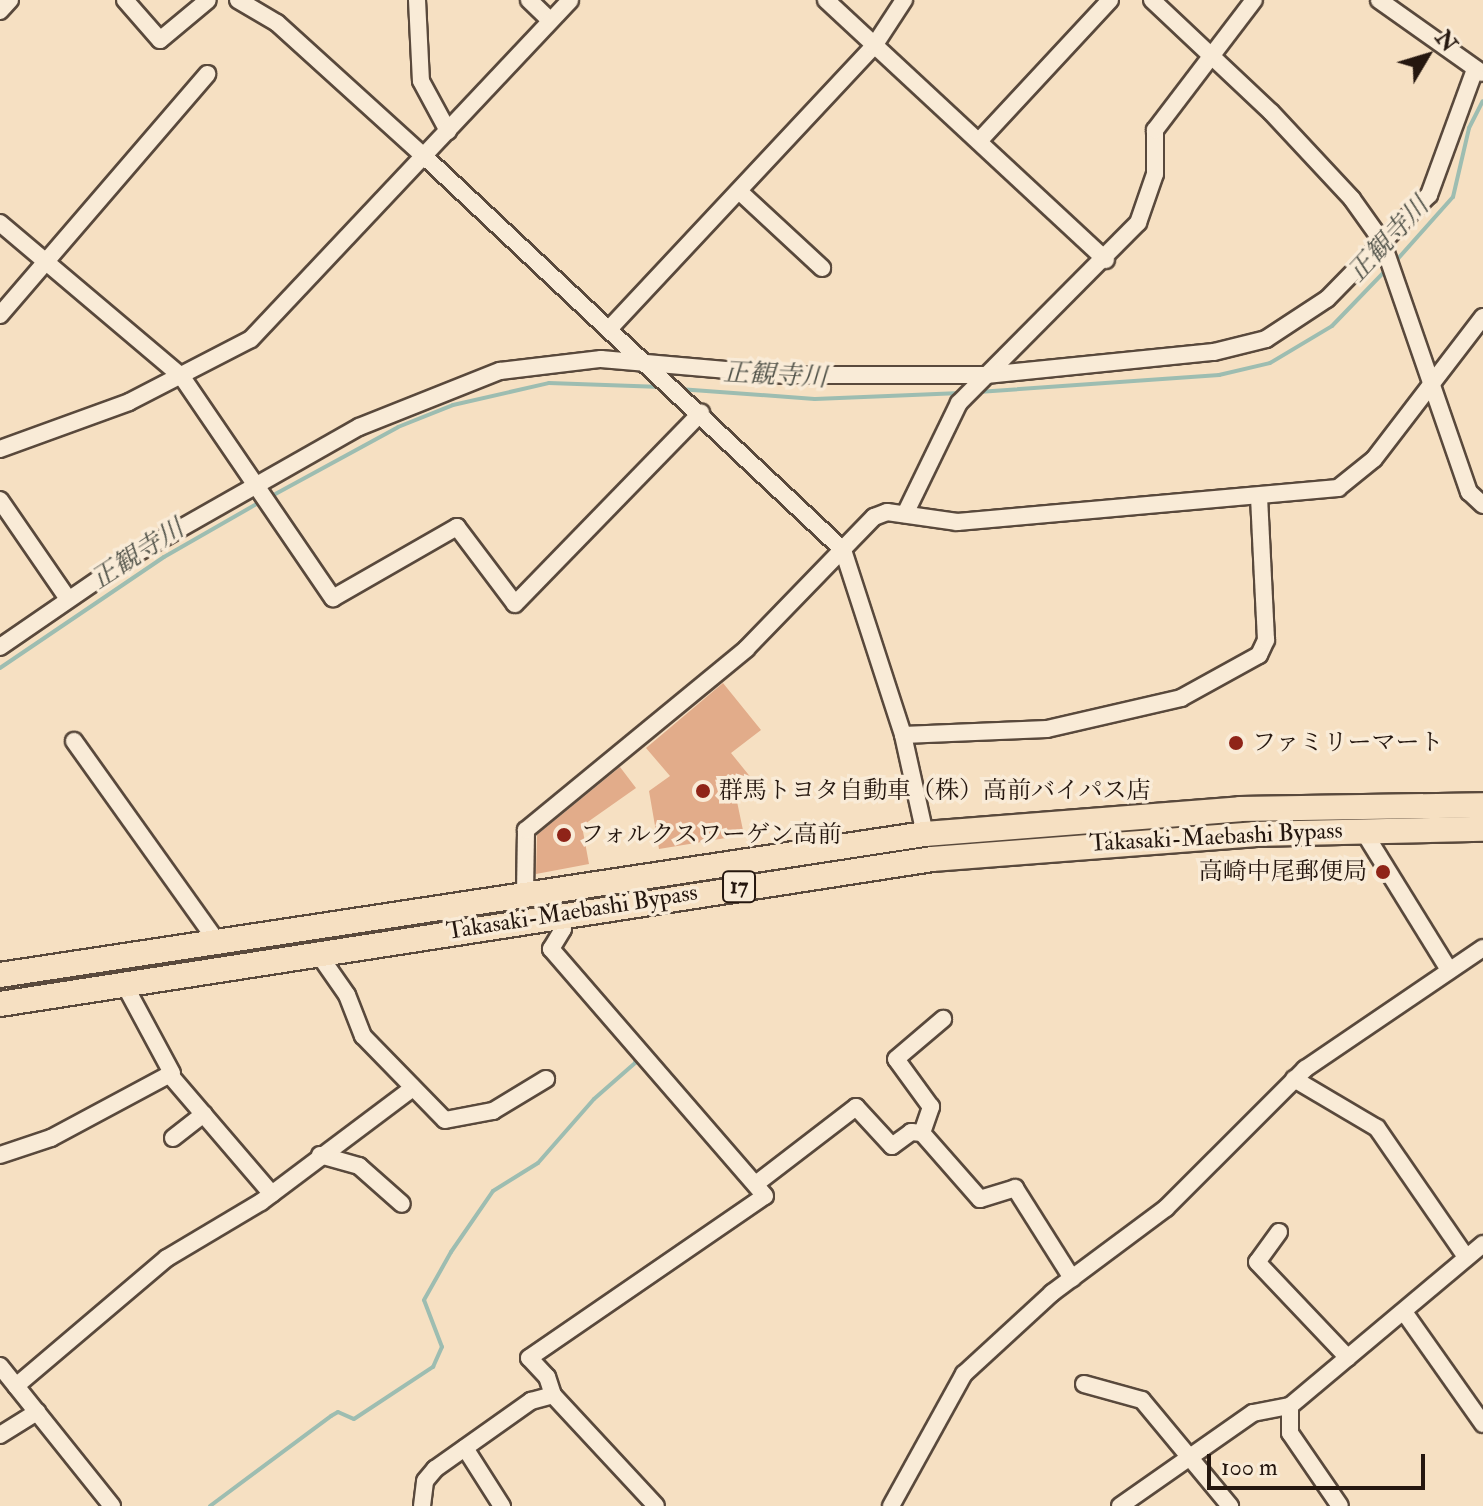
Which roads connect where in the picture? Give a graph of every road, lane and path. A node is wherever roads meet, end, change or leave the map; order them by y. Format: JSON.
{"nodes":[{"id":1,"x":10,"y":0,"type":"edge"},
{"id":2,"x":125,"y":0,"type":"edge"},
{"id":3,"x":208,"y":0,"type":"edge"},
{"id":4,"x":238,"y":0,"type":"edge"},
{"id":5,"x":417,"y":0,"type":"edge"},
{"id":6,"x":529,"y":0,"type":"edge"},
{"id":7,"x":570,"y":0,"type":"edge"},
{"id":8,"x":826,"y":0,"type":"edge"},
{"id":9,"x":904,"y":0,"type":"edge"},
{"id":10,"x":1110,"y":0,"type":"edge"},
{"id":11,"x":1152,"y":0,"type":"edge"},
{"id":12,"x":1254,"y":0,"type":"edge"},
{"id":13,"x":1379,"y":0,"type":"edge"},
{"id":14,"x":262,"y":6,"type":"edge"},
{"id":15,"x":0,"y":11,"type":"edge"},
{"id":16,"x":550,"y":20,"type":"junction"},
{"id":17,"x":874,"y":46,"type":"junction"},
{"id":18,"x":1212,"y":55,"type":"junction"},
{"id":19,"x":1479,"y":72,"type":"edge"},
{"id":20,"x":207,"y":74,"type":"dead end"},
{"id":21,"x":448,"y":131,"type":"junction"},
{"id":22,"x":980,"y":140,"type":"junction"},
{"id":23,"x":425,"y":157,"type":"junction"},
{"id":24,"x":740,"y":192,"type":"junction"},
{"id":25,"x":0,"y":223,"type":"edge"},
{"id":26,"x":1382,"y":241,"type":"junction"},
{"id":27,"x":1106,"y":260,"type":"junction"},
{"id":28,"x":45,"y":261,"type":"junction"},
{"id":29,"x":822,"y":268,"type":"dead end"},
{"id":30,"x":0,"y":315,"type":"edge"},
{"id":31,"x":1483,"y":317,"type":"edge"},
{"id":32,"x":610,"y":328,"type":"junction"},
{"id":33,"x":626,"y":343,"type":"junction"},
{"id":34,"x":601,"y":359,"type":"junction"},
{"id":35,"x":651,"y":366,"type":"junction"},
{"id":36,"x":986,"y":375,"type":"junction"},
{"id":37,"x":182,"y":377,"type":"junction"},
{"id":38,"x":1434,"y":383,"type":"junction"},
{"id":39,"x":701,"y":413,"type":"junction"},
{"id":40,"x":0,"y":449,"type":"edge"},
{"id":41,"x":255,"y":484,"type":"junction"},
{"id":42,"x":1259,"y":497,"type":"junction"},
{"id":43,"x":0,"y":500,"type":"edge"},
{"id":44,"x":1483,"y":505,"type":"edge"},
{"id":45,"x":905,"y":514,"type":"junction"},
{"id":46,"x":843,"y":550,"type":"junction"},
{"id":47,"x":68,"y":599,"type":"junction"},
{"id":48,"x":0,"y":647,"type":"edge"},
{"id":49,"x":903,"y":735,"type":"junction"},
{"id":50,"x":74,"y":741,"type":"dead end"},
{"id":51,"x":1483,"y":805,"type":"edge"},
{"id":52,"x":1362,"y":829,"type":"junction"},
{"id":53,"x":1483,"y":829,"type":"edge"},
{"id":54,"x":925,"y":834,"type":"junction"},
{"id":55,"x":525,"y":894,"type":"junction"},
{"id":56,"x":560,"y":914,"type":"junction"},
{"id":57,"x":218,"y":943,"type":"junction"},
{"id":58,"x":1483,"y":948,"type":"edge"},
{"id":59,"x":317,"y":952,"type":"junction"},
{"id":60,"x":1449,"y":970,"type":"junction"},
{"id":61,"x":0,"y":975,"type":"edge"},
{"id":62,"x":124,"y":984,"type":"junction"},
{"id":63,"x":0,"y":1004,"type":"edge"},
{"id":64,"x":943,"y":1019,"type":"dead end"},
{"id":65,"x":169,"y":1074,"type":"junction"},
{"id":66,"x":546,"y":1079,"type":"dead end"},
{"id":67,"x":1294,"y":1079,"type":"junction"},
{"id":68,"x":413,"y":1088,"type":"junction"},
{"id":69,"x":204,"y":1114,"type":"junction"},
{"id":70,"x":922,"y":1133,"type":"junction"},
{"id":71,"x":173,"y":1138,"type":"dead end"},
{"id":72,"x":0,"y":1155,"type":"edge"},
{"id":73,"x":320,"y":1155,"type":"junction"},
{"id":74,"x":757,"y":1183,"type":"junction"},
{"id":75,"x":272,"y":1194,"type":"junction"},
{"id":76,"x":402,"y":1204,"type":"dead end"},
{"id":77,"x":1279,"y":1232,"type":"dead end"},
{"id":78,"x":1483,"y":1244,"type":"edge"},
{"id":79,"x":1466,"y":1257,"type":"junction"},
{"id":80,"x":1072,"y":1278,"type":"junction"},
{"id":81,"x":1404,"y":1312,"type":"junction"},
{"id":82,"x":1348,"y":1358,"type":"junction"},
{"id":83,"x":0,"y":1366,"type":"edge"},
{"id":84,"x":1084,"y":1384,"type":"dead end"},
{"id":85,"x":16,"y":1386,"type":"junction"},
{"id":86,"x":553,"y":1395,"type":"junction"},
{"id":87,"x":1290,"y":1406,"type":"junction"},
{"id":88,"x":37,"y":1412,"type":"junction"},
{"id":89,"x":1483,"y":1424,"type":"edge"},
{"id":90,"x":0,"y":1435,"type":"edge"},
{"id":91,"x":465,"y":1448,"type":"junction"},
{"id":92,"x":1191,"y":1457,"type":"junction"},
{"id":93,"x":112,"y":1506,"type":"edge"},
{"id":94,"x":422,"y":1506,"type":"edge"},
{"id":95,"x":502,"y":1506,"type":"edge"},
{"id":96,"x":656,"y":1506,"type":"edge"},
{"id":97,"x":891,"y":1506,"type":"edge"},
{"id":98,"x":1120,"y":1506,"type":"edge"},
{"id":99,"x":1230,"y":1506,"type":"edge"},
{"id":100,"x":1340,"y":1506,"type":"edge"}],
"edges":[{"from":1,"to":15,"type":"street"},
{"from":2,"to":3,"type":"street"},
{"from":4,"to":14,"type":"street"},
{"from":5,"to":21,"type":"street"},
{"from":6,"to":16,"type":"street"},
{"from":7,"to":16,"type":"street"},
{"from":8,"to":17,"type":"street"},
{"from":9,"to":17,"type":"street"},
{"from":10,"to":22,"type":"street"},
{"from":11,"to":18,"type":"street"},
{"from":12,"to":18,"type":"street"},
{"from":13,"to":19,"type":"street"},
{"from":14,"to":23,"type":"street"},
{"from":16,"to":21,"type":"street"},
{"from":17,"to":22,"type":"street"},
{"from":17,"to":24,"type":"street"},
{"from":18,"to":26,"type":"street"},
{"from":18,"to":27,"type":"street"},
{"from":19,"to":26,"type":"street"},
{"from":20,"to":28,"type":"street"},
{"from":21,"to":23,"type":"street"},
{"from":22,"to":27,"type":"street"},
{"from":23,"to":32,"type":"street"},
{"from":23,"to":37,"type":"street"},
{"from":24,"to":29,"type":"street"},
{"from":24,"to":32,"type":"street"},
{"from":25,"to":28,"type":"street"},
{"from":26,"to":36,"type":"street"},
{"from":26,"to":38,"type":"street"},
{"from":27,"to":36,"type":"street"},
{"from":28,"to":30,"type":"street"},
{"from":28,"to":37,"type":"street"},
{"from":31,"to":38,"type":"street"},
{"from":32,"to":33,"type":"street"},
{"from":33,"to":34,"type":"street"},
{"from":33,"to":35,"type":"street"},
{"from":34,"to":35,"type":"street"},
{"from":34,"to":41,"type":"street"},
{"from":35,"to":36,"type":"street"},
{"from":35,"to":39,"type":"street"},
{"from":36,"to":45,"type":"street"},
{"from":37,"to":40,"type":"street"},
{"from":37,"to":41,"type":"street"},
{"from":38,"to":42,"type":"street"},
{"from":38,"to":44,"type":"street"},
{"from":39,"to":41,"type":"street"},
{"from":39,"to":46,"type":"street"},
{"from":41,"to":47,"type":"street"},
{"from":42,"to":45,"type":"street"},
{"from":42,"to":49,"type":"street"},
{"from":43,"to":47,"type":"street"},
{"from":45,"to":46,"type":"street"},
{"from":46,"to":49,"type":"street"},
{"from":46,"to":55,"type":"street"},
{"from":47,"to":48,"type":"street"},
{"from":49,"to":54,"type":"street"},
{"from":50,"to":57,"type":"street"},
{"from":51,"to":54,"type":"highway","name":"Takasaki-Maebashi Bypass","number":"17"},
{"from":52,"to":53,"type":"highway","name":"Takasaki-Maebashi Bypass","number":"17"},
{"from":52,"to":56,"type":"highway","name":"Takasaki-Maebashi Bypass","number":"17"},
{"from":52,"to":60,"type":"street"},
{"from":54,"to":55,"type":"highway","name":"Takasaki-Maebashi Bypass","number":"17"},
{"from":55,"to":57,"type":"highway","name":"Takasaki-Maebashi Bypass","number":"17"},
{"from":56,"to":59,"type":"highway","name":"Takasaki-Maebashi Bypass","number":"17"},
{"from":56,"to":74,"type":"street"},
{"from":57,"to":61,"type":"highway","name":"Takasaki-Maebashi Bypass","number":"17"},
{"from":58,"to":60,"type":"street"},
{"from":59,"to":62,"type":"highway","name":"Takasaki-Maebashi Bypass","number":"17"},
{"from":59,"to":68,"type":"street"},
{"from":60,"to":67,"type":"street"},
{"from":62,"to":63,"type":"highway","name":"Takasaki-Maebashi Bypass","number":"17"},
{"from":62,"to":65,"type":"street"},
{"from":64,"to":70,"type":"street"},
{"from":65,"to":69,"type":"street"},
{"from":65,"to":72,"type":"street"},
{"from":66,"to":68,"type":"street"},
{"from":67,"to":79,"type":"street"},
{"from":67,"to":80,"type":"street"},
{"from":68,"to":73,"type":"street"},
{"from":69,"to":71,"type":"street"},
{"from":69,"to":75,"type":"street"},
{"from":70,"to":74,"type":"street"},
{"from":70,"to":80,"type":"street"},
{"from":73,"to":75,"type":"street"},
{"from":73,"to":76,"type":"street"},
{"from":74,"to":86,"type":"street"},
{"from":75,"to":85,"type":"street"},
{"from":77,"to":82,"type":"street"},
{"from":78,"to":79,"type":"street"},
{"from":79,"to":81,"type":"street"},
{"from":80,"to":97,"type":"street"},
{"from":81,"to":82,"type":"street"},
{"from":81,"to":89,"type":"street"},
{"from":82,"to":87,"type":"street"},
{"from":83,"to":85,"type":"street"},
{"from":84,"to":92,"type":"street"},
{"from":85,"to":88,"type":"street"},
{"from":86,"to":91,"type":"street"},
{"from":86,"to":96,"type":"street"},
{"from":87,"to":92,"type":"street"},
{"from":87,"to":100,"type":"street"},
{"from":88,"to":90,"type":"street"},
{"from":88,"to":93,"type":"street"},
{"from":91,"to":94,"type":"street"},
{"from":91,"to":95,"type":"street"},
{"from":92,"to":98,"type":"street"},
{"from":92,"to":99,"type":"street"}]}
